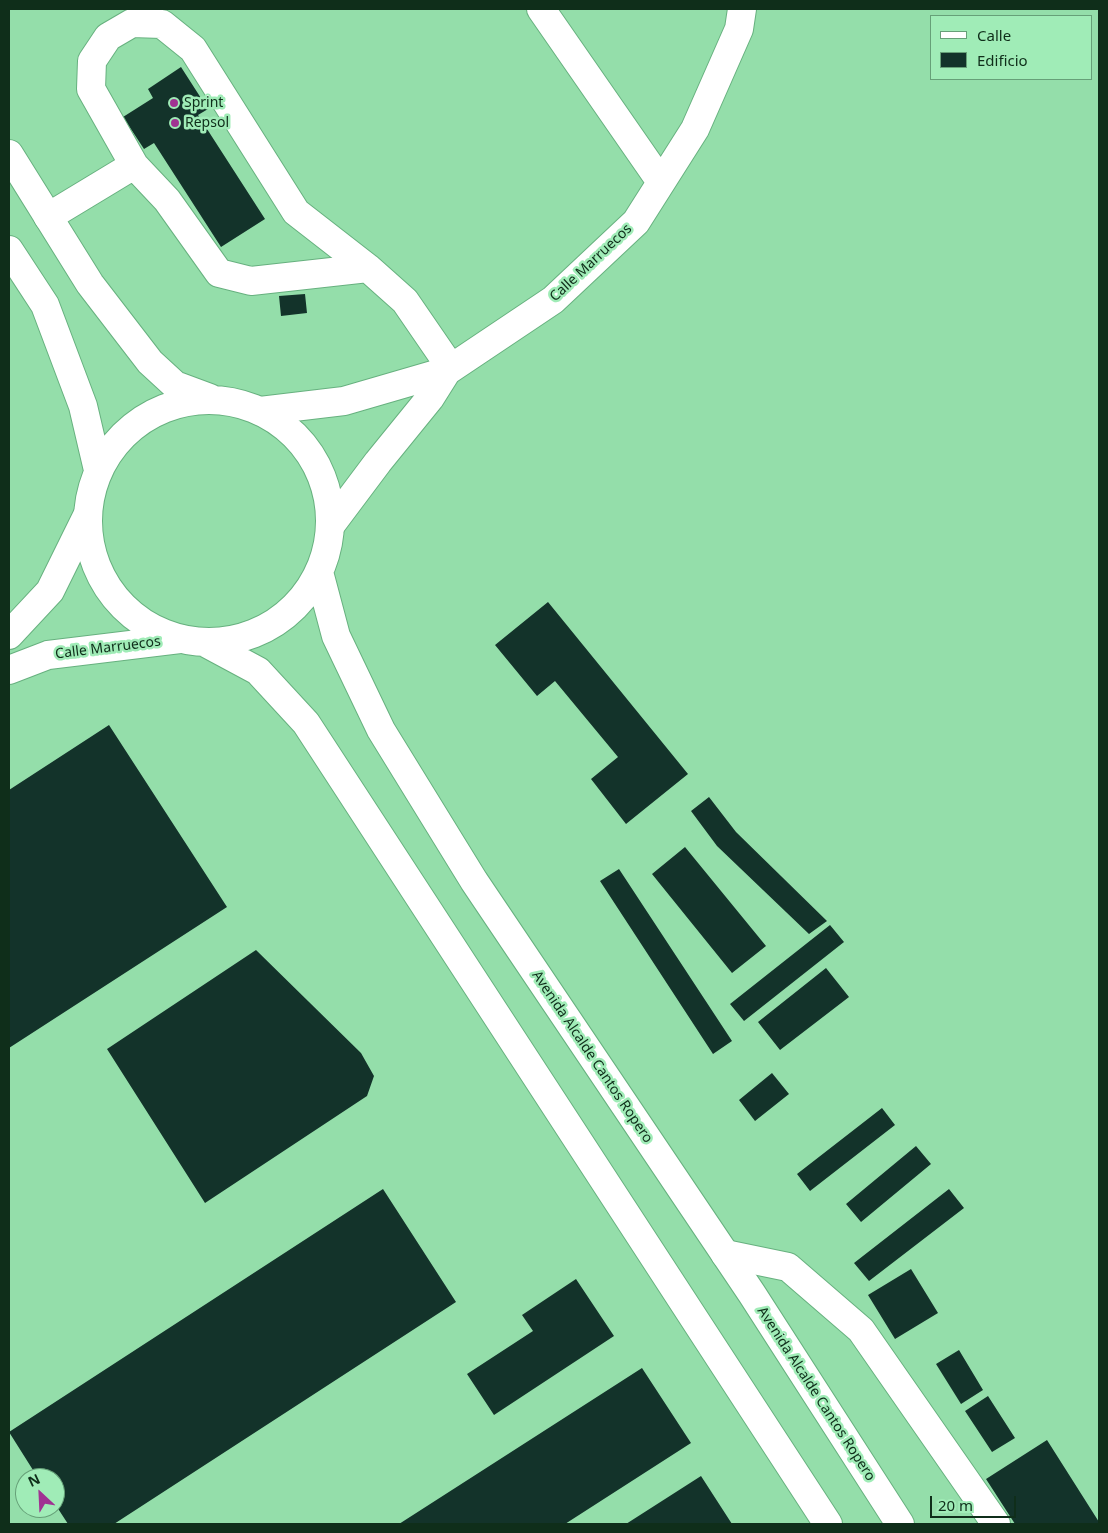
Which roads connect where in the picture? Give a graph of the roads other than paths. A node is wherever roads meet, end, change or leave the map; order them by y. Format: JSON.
{"nodes":[{"id":1,"x":541,"y":9,"type":"edge"},
{"id":2,"x":742,"y":9,"type":"edge"},
{"id":3,"x":9,"y":154,"type":"edge"},
{"id":4,"x":134,"y":165,"type":"junction"},
{"id":5,"x":661,"y":182,"type":"junction"},
{"id":6,"x":48,"y":218,"type":"junction"},
{"id":7,"x":9,"y":250,"type":"edge"},
{"id":8,"x":368,"y":268,"type":"junction"},
{"id":9,"x":449,"y":370,"type":"junction"},
{"id":10,"x":214,"y":400,"type":"junction"},
{"id":11,"x":260,"y":411,"type":"junction"},
{"id":12,"x":98,"y":470,"type":"junction"},
{"id":13,"x":87,"y":516,"type":"junction"},
{"id":14,"x":330,"y":526,"type":"junction"},
{"id":15,"x":319,"y":572,"type":"junction"},
{"id":16,"x":9,"y":635,"type":"edge"},
{"id":17,"x":192,"y":640,"type":"junction"},
{"id":18,"x":9,"y":670,"type":"edge"},
{"id":19,"x":725,"y":1254,"type":"junction"},
{"id":20,"x":828,"y":1524,"type":"edge"},
{"id":21,"x":900,"y":1524,"type":"edge"},
{"id":22,"x":996,"y":1524,"type":"edge"}],
"edges":[{"from":1,"to":5,"type":"main road"},
{"from":2,"to":5,"type":"main road","name":"Calle Marruecos"},
{"from":3,"to":6,"type":"main road"},
{"from":4,"to":6,"type":"main road"},
{"from":4,"to":8,"type":"main road"},
{"from":4,"to":8,"type":"main road"},
{"from":5,"to":9,"type":"main road","name":"Calle Marruecos"},
{"from":6,"to":10,"type":"main road"},
{"from":7,"to":12,"type":"main road"},
{"from":8,"to":9,"type":"main road"},
{"from":9,"to":11,"type":"main road","name":"Calle Marruecos"},
{"from":9,"to":14,"type":"main road","name":"Calle Marruecos"},
{"from":10,"to":11,"type":"main road"},
{"from":10,"to":12,"type":"main road"},
{"from":11,"to":14,"type":"main road","name":"Calle Marruecos"},
{"from":12,"to":13,"type":"main road"},
{"from":13,"to":16,"type":"main road"},
{"from":13,"to":17,"type":"main road"},
{"from":14,"to":15,"type":"main road","name":"Calle Marruecos"},
{"from":15,"to":17,"type":"main road","name":"Calle Marruecos"},
{"from":15,"to":19,"type":"main road","name":"Avenida Alcalde Cantos Ropero"},
{"from":17,"to":18,"type":"main road","name":"Calle Marruecos"},
{"from":17,"to":20,"type":"main road"},
{"from":19,"to":21,"type":"main road","name":"Avenida Alcalde Cantos Ropero"},
{"from":19,"to":22,"type":"main road"}]}
